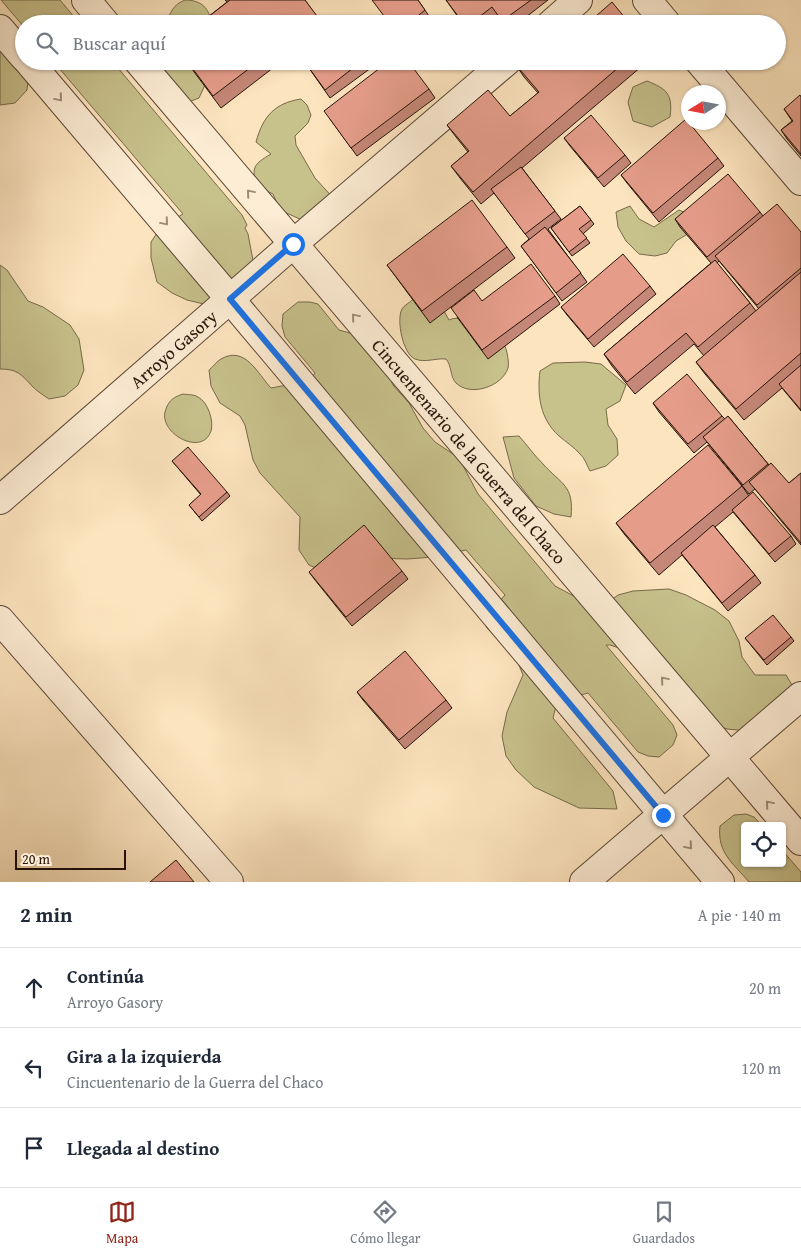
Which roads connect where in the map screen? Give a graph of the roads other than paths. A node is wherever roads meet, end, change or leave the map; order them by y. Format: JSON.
{"nodes":[{"id":1,"x":86,"y":0,"type":"edge"},
{"id":2,"x":578,"y":0,"type":"edge"},
{"id":3,"x":647,"y":0,"type":"edge"},
{"id":4,"x":98,"y":15,"type":"edge"},
{"id":5,"x":561,"y":15,"type":"edge"},
{"id":6,"x":660,"y":15,"type":"edge"},
{"id":7,"x":0,"y":29,"type":"edge"},
{"id":8,"x":15,"y":46,"type":"edge"},
{"id":9,"x":36,"y":70,"type":"edge"},
{"id":10,"x":146,"y":70,"type":"edge"},
{"id":11,"x":496,"y":70,"type":"edge"},
{"id":12,"x":707,"y":70,"type":"edge"},
{"id":13,"x":801,"y":181,"type":"edge"},
{"id":14,"x":293,"y":244,"type":"junction"},
{"id":15,"x":230,"y":299,"type":"junction"},
{"id":16,"x":0,"y":500,"type":"edge"},
{"id":17,"x":0,"y":620,"type":"edge"},
{"id":18,"x":801,"y":696,"type":"edge"},
{"id":19,"x":730,"y":758,"type":"junction"},
{"id":20,"x":663,"y":815,"type":"junction"},
{"id":21,"x":801,"y":841,"type":"edge"},
{"id":22,"x":229,"y":882,"type":"edge"},
{"id":23,"x":584,"y":882,"type":"edge"},
{"id":24,"x":720,"y":882,"type":"edge"}],
"edges":[{"from":1,"to":4,"type":"street"},
{"from":2,"to":5,"type":"street"},
{"from":3,"to":6,"type":"street"},
{"from":7,"to":8,"type":"street"},
{"from":9,"to":15,"type":"street","one_way":true},
{"from":14,"to":10,"type":"street","name":"Cincuentenario de la Guerra del Chaco","one_way":true},
{"from":11,"to":14,"type":"street","name":"Arroyo Gasory"},
{"from":12,"to":13,"type":"street"},
{"from":14,"to":15,"type":"street","name":"Arroyo Gasory"},
{"from":19,"to":14,"type":"street","name":"Cincuentenario de la Guerra del Chaco","one_way":true},
{"from":15,"to":16,"type":"street","name":"Arroyo Gasory"},
{"from":15,"to":20,"type":"street"},
{"from":17,"to":22,"type":"street"},
{"from":18,"to":19,"type":"street"},
{"from":19,"to":20,"type":"street"},
{"from":21,"to":19,"type":"street","name":"Cincuentenario de la Guerra del Chaco","one_way":true},
{"from":20,"to":23,"type":"street"},
{"from":20,"to":24,"type":"street","one_way":true}]}
